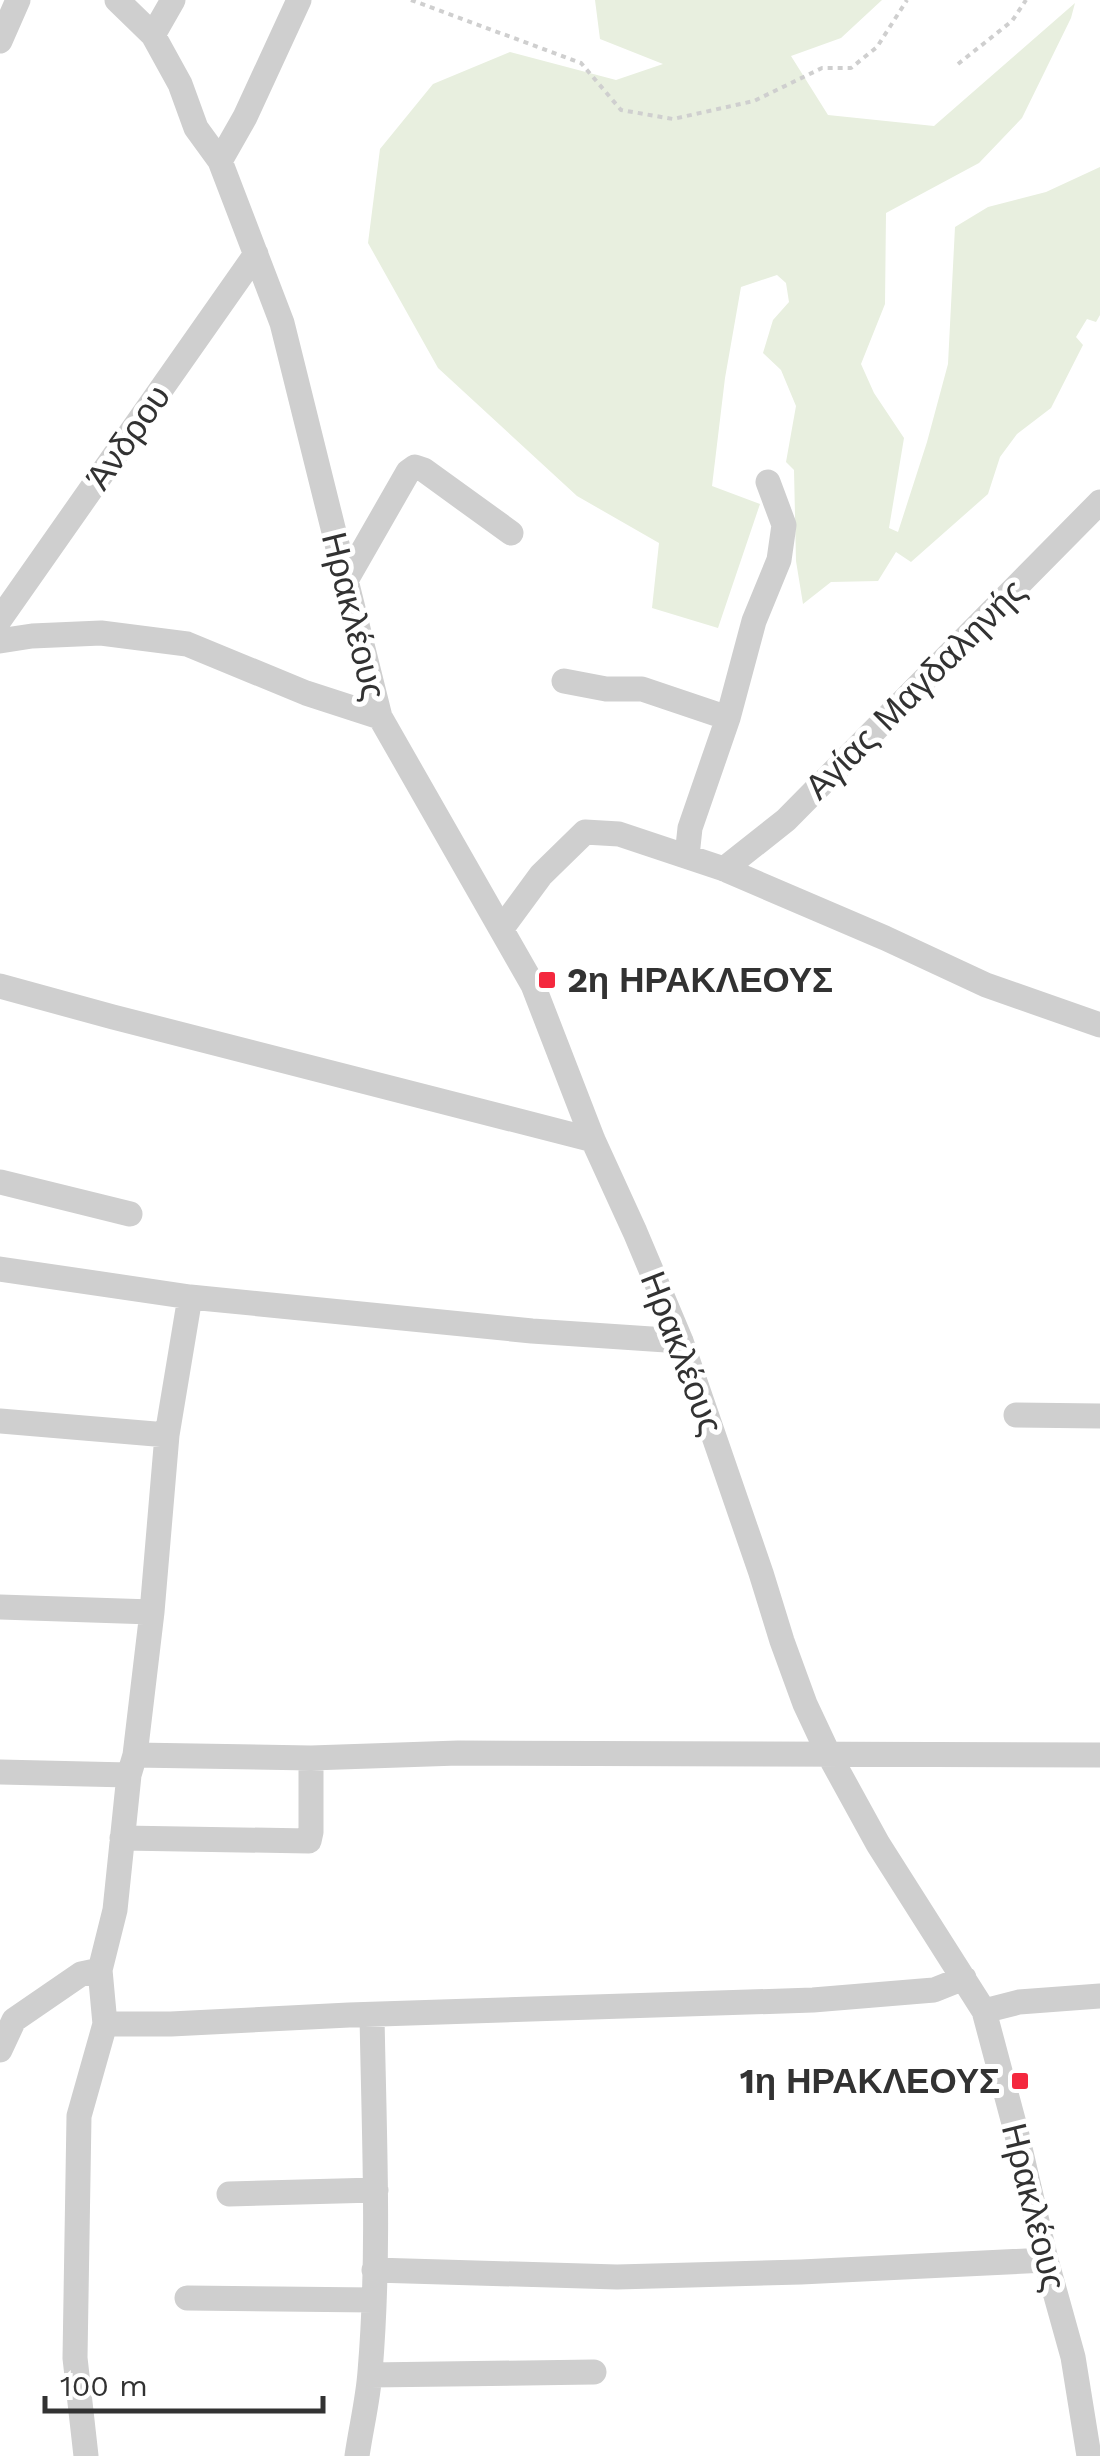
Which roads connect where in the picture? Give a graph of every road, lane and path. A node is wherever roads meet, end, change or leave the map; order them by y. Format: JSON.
{"nodes":[{"id":1,"x":18,"y":0,"type":"edge"},
{"id":2,"x":117,"y":0,"type":"edge"},
{"id":3,"x":173,"y":0,"type":"edge"},
{"id":4,"x":299,"y":0,"type":"edge"},
{"id":5,"x":411,"y":0,"type":"edge"},
{"id":6,"x":907,"y":0,"type":"edge"},
{"id":7,"x":1026,"y":0,"type":"edge"},
{"id":8,"x":153,"y":35,"type":"junction"},
{"id":9,"x":0,"y":41,"type":"edge"},
{"id":10,"x":958,"y":64,"type":"dead end"},
{"id":11,"x":220,"y":161,"type":"junction"},
{"id":12,"x":256,"y":254,"type":"junction"},
{"id":13,"x":768,"y":482,"type":"dead end"},
{"id":14,"x":1100,"y":502,"type":"edge"},
{"id":15,"x":511,"y":534,"type":"dead end"},
{"id":16,"x":345,"y":582,"type":"junction"},
{"id":17,"x":0,"y":619,"type":"edge"},
{"id":18,"x":0,"y":641,"type":"edge"},
{"id":19,"x":564,"y":681,"type":"dead end"},
{"id":20,"x":380,"y":717,"type":"junction"},
{"id":21,"x":728,"y":718,"type":"junction"},
{"id":22,"x":687,"y":856,"type":"junction"},
{"id":23,"x":724,"y":870,"type":"junction"},
{"id":24,"x":502,"y":928,"type":"junction"},
{"id":25,"x":0,"y":986,"type":"edge"},
{"id":26,"x":1100,"y":1026,"type":"edge"},
{"id":27,"x":593,"y":1140,"type":"junction"},
{"id":28,"x":0,"y":1182,"type":"edge"},
{"id":29,"x":130,"y":1214,"type":"dead end"},
{"id":30,"x":0,"y":1269,"type":"edge"},
{"id":31,"x":190,"y":1297,"type":"junction"},
{"id":32,"x":681,"y":1340,"type":"junction"},
{"id":33,"x":1016,"y":1415,"type":"dead end"},
{"id":34,"x":1100,"y":1416,"type":"edge"},
{"id":35,"x":0,"y":1421,"type":"edge"},
{"id":36,"x":168,"y":1435,"type":"junction"},
{"id":37,"x":0,"y":1608,"type":"edge"},
{"id":38,"x":152,"y":1612,"type":"junction"},
{"id":39,"x":828,"y":1753,"type":"junction"},
{"id":40,"x":1100,"y":1755,"type":"edge"},
{"id":41,"x":311,"y":1758,"type":"junction"},
{"id":42,"x":132,"y":1765,"type":"junction"},
{"id":43,"x":0,"y":1772,"type":"edge"},
{"id":44,"x":122,"y":1838,"type":"junction"},
{"id":45,"x":100,"y":1970,"type":"junction"},
{"id":46,"x":964,"y":1978,"type":"junction"},
{"id":47,"x":1100,"y":1996,"type":"edge"},
{"id":48,"x":984,"y":2011,"type":"junction"},
{"id":49,"x":372,"y":2015,"type":"junction"},
{"id":50,"x":105,"y":2024,"type":"junction"},
{"id":51,"x":0,"y":2050,"type":"edge"},
{"id":52,"x":376,"y":2190,"type":"junction"},
{"id":53,"x":229,"y":2194,"type":"dead end"},
{"id":54,"x":1046,"y":2260,"type":"junction"},
{"id":55,"x":374,"y":2270,"type":"junction"},
{"id":56,"x":188,"y":2298,"type":"dead end"},
{"id":57,"x":374,"y":2300,"type":"junction"},
{"id":58,"x":1100,"y":2356,"type":"edge"},
{"id":59,"x":1073,"y":2357,"type":"junction"},
{"id":60,"x":594,"y":2372,"type":"dead end"},
{"id":61,"x":370,"y":2376,"type":"junction"},
{"id":62,"x":86,"y":2456,"type":"edge"},
{"id":63,"x":357,"y":2456,"type":"edge"},
{"id":64,"x":1089,"y":2456,"type":"edge"}],
"edges":[{"from":1,"to":9,"type":"street"},
{"from":2,"to":8,"type":"street","name":"Ηρακλέους"},
{"from":3,"to":8,"type":"street"},
{"from":4,"to":11,"type":"street"},
{"from":5,"to":6,"type":"path"},
{"from":7,"to":10,"type":"path"},
{"from":8,"to":11,"type":"street","name":"Ηρακλέους"},
{"from":11,"to":12,"type":"street","name":"Ηρακλέους"},
{"from":12,"to":16,"type":"street","name":"Ηρακλέους"},
{"from":12,"to":17,"type":"street","name":"Άνδρου"},
{"from":13,"to":21,"type":"street"},
{"from":14,"to":23,"type":"street","name":"Αγίας Μαγδαληνής"},
{"from":15,"to":16,"type":"street"},
{"from":16,"to":20,"type":"street","name":"Ηρακλέους"},
{"from":18,"to":20,"type":"street"},
{"from":19,"to":21,"type":"street"},
{"from":20,"to":24,"type":"street","name":"Ηρακλέους"},
{"from":21,"to":22,"type":"street"},
{"from":22,"to":23,"type":"street"},
{"from":22,"to":24,"type":"street"},
{"from":23,"to":26,"type":"street"},
{"from":24,"to":27,"type":"street","name":"Ηρακλέους"},
{"from":25,"to":27,"type":"street"},
{"from":27,"to":32,"type":"street","name":"Ηρακλέους"},
{"from":28,"to":29,"type":"street"},
{"from":30,"to":31,"type":"street"},
{"from":31,"to":32,"type":"street"},
{"from":31,"to":36,"type":"street"},
{"from":32,"to":39,"type":"street","name":"Ηρακλέους"},
{"from":33,"to":34,"type":"street"},
{"from":35,"to":36,"type":"street"},
{"from":36,"to":38,"type":"street"},
{"from":37,"to":38,"type":"street"},
{"from":38,"to":42,"type":"street"},
{"from":39,"to":40,"type":"street"},
{"from":39,"to":41,"type":"street"},
{"from":39,"to":46,"type":"street","name":"Ηρακλέους"},
{"from":41,"to":42,"type":"street"},
{"from":41,"to":44,"type":"street"},
{"from":42,"to":43,"type":"street"},
{"from":42,"to":44,"type":"street"},
{"from":44,"to":45,"type":"street"},
{"from":45,"to":50,"type":"street"},
{"from":45,"to":51,"type":"street"},
{"from":46,"to":48,"type":"street","name":"Ηρακλέους"},
{"from":46,"to":49,"type":"street"},
{"from":47,"to":48,"type":"street"},
{"from":48,"to":54,"type":"street","name":"Ηρακλέους"},
{"from":49,"to":50,"type":"street"},
{"from":49,"to":52,"type":"street"},
{"from":50,"to":62,"type":"street"},
{"from":52,"to":53,"type":"street"},
{"from":52,"to":55,"type":"street"},
{"from":54,"to":55,"type":"street"},
{"from":54,"to":59,"type":"street","name":"Ηρακλέους"},
{"from":55,"to":57,"type":"street"},
{"from":56,"to":57,"type":"street"},
{"from":57,"to":61,"type":"street"},
{"from":58,"to":59,"type":"street"},
{"from":59,"to":64,"type":"street","name":"Ηρακλέους"},
{"from":60,"to":61,"type":"street"},
{"from":61,"to":63,"type":"street"}]}
